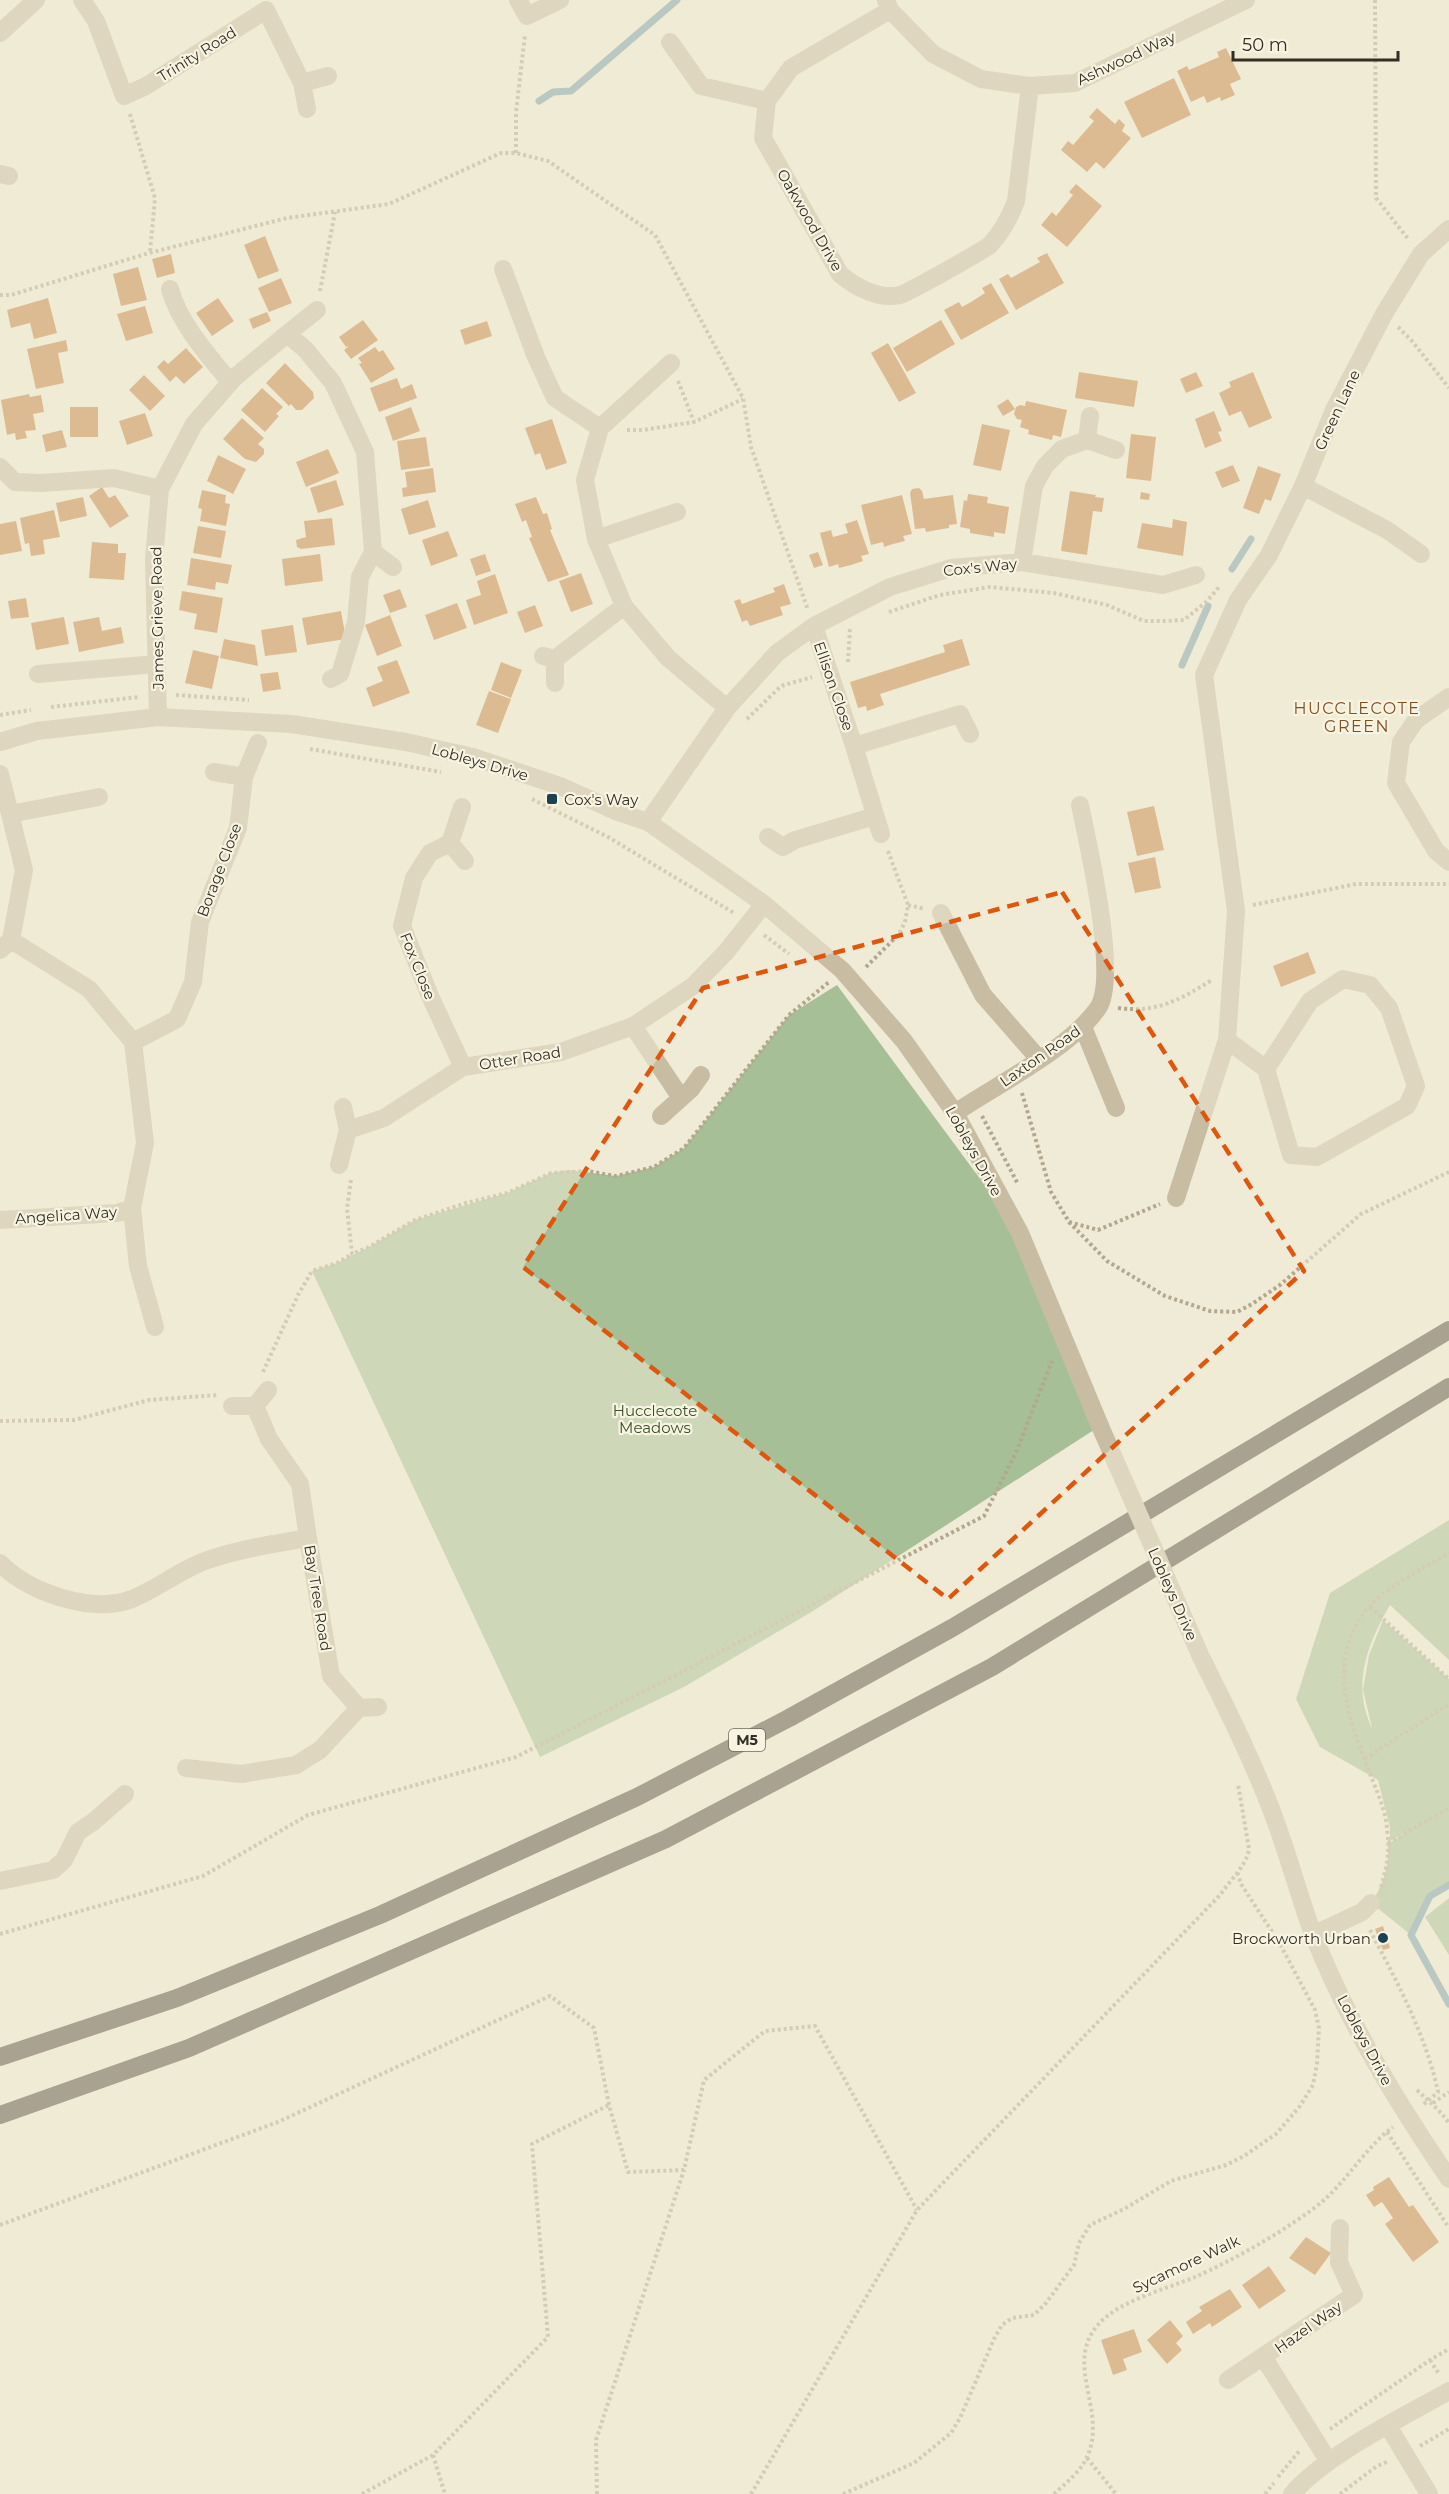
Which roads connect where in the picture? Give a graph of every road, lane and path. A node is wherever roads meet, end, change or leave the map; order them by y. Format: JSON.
{"nodes":[{"id":1,"x":36,"y":0,"type":"edge"},
{"id":2,"x":81,"y":0,"type":"edge"},
{"id":3,"x":518,"y":0,"type":"edge"},
{"id":4,"x":560,"y":0,"type":"edge"},
{"id":5,"x":1246,"y":0,"type":"edge"},
{"id":6,"x":1375,"y":0,"type":"edge"},
{"id":7,"x":264,"y":5,"type":"edge"},
{"id":8,"x":888,"y":5,"type":"edge"},
{"id":9,"x":527,"y":16,"type":"junction"},
{"id":10,"x":0,"y":33,"type":"edge"},
{"id":11,"x":670,"y":42,"type":"dead end"},
{"id":12,"x":328,"y":76,"type":"dead end"},
{"id":13,"x":302,"y":83,"type":"junction"},
{"id":14,"x":1030,"y":86,"type":"junction"},
{"id":15,"x":124,"y":96,"type":"junction"},
{"id":16,"x":767,"y":101,"type":"junction"},
{"id":17,"x":307,"y":109,"type":"dead end"},
{"id":18,"x":516,"y":153,"type":"junction"},
{"id":19,"x":335,"y":212,"type":"junction"},
{"id":20,"x":1449,"y":229,"type":"edge"},
{"id":21,"x":150,"y":253,"type":"junction"},
{"id":22,"x":1420,"y":254,"type":"junction"},
{"id":23,"x":503,"y":269,"type":"dead end"},
{"id":24,"x":170,"y":289,"type":"dead end"},
{"id":25,"x":0,"y":295,"type":"edge"},
{"id":26,"x":316,"y":310,"type":"joint"},
{"id":27,"x":1384,"y":314,"type":"junction"},
{"id":28,"x":287,"y":333,"type":"junction"},
{"id":29,"x":671,"y":363,"type":"joint"},
{"id":30,"x":230,"y":382,"type":"junction"},
{"id":31,"x":1449,"y":388,"type":"edge"},
{"id":32,"x":743,"y":398,"type":"junction"},
{"id":33,"x":1090,"y":416,"type":"dead end"},
{"id":34,"x":694,"y":422,"type":"junction"},
{"id":35,"x":600,"y":428,"type":"junction"},
{"id":36,"x":1088,"y":440,"type":"junction"},
{"id":37,"x":1116,"y":450,"type":"dead end"},
{"id":38,"x":3,"y":475,"type":"edge"},
{"id":39,"x":1303,"y":486,"type":"junction"},
{"id":40,"x":160,"y":489,"type":"junction"},
{"id":41,"x":677,"y":512,"type":"dead end"},
{"id":42,"x":596,"y":539,"type":"junction"},
{"id":43,"x":373,"y":552,"type":"junction"},
{"id":44,"x":1421,"y":554,"type":"dead end"},
{"id":45,"x":1022,"y":562,"type":"junction"},
{"id":46,"x":393,"y":567,"type":"dead end"},
{"id":47,"x":1196,"y":575,"type":"joint"},
{"id":48,"x":1220,"y":586,"type":"junction"},
{"id":49,"x":1238,"y":600,"type":"junction"},
{"id":50,"x":624,"y":606,"type":"junction"},
{"id":51,"x":885,"y":613,"type":"dead end"},
{"id":52,"x":852,"y":624,"type":"dead end"},
{"id":53,"x":813,"y":626,"type":"junction"},
{"id":54,"x":157,"y":664,"type":"junction"},
{"id":55,"x":38,"y":674,"type":"dead end"},
{"id":56,"x":829,"y":674,"type":"junction"},
{"id":57,"x":331,"y":679,"type":"dead end"},
{"id":58,"x":555,"y":683,"type":"dead end"},
{"id":59,"x":1449,"y":697,"type":"edge"},
{"id":60,"x":727,"y":708,"type":"junction"},
{"id":61,"x":158,"y":717,"type":"junction"},
{"id":62,"x":742,"y":723,"type":"dead end"},
{"id":63,"x":970,"y":734,"type":"dead end"},
{"id":64,"x":0,"y":742,"type":"edge"},
{"id":65,"x":258,"y":743,"type":"dead end"},
{"id":66,"x":854,"y":746,"type":"junction"},
{"id":67,"x":306,"y":749,"type":"dead end"},
{"id":68,"x":214,"y":772,"type":"dead end"},
{"id":69,"x":445,"y":773,"type":"dead end"},
{"id":70,"x":0,"y":774,"type":"edge"},
{"id":71,"x":244,"y":777,"type":"junction"},
{"id":72,"x":2,"y":793,"type":"edge"},
{"id":73,"x":99,"y":797,"type":"dead end"},
{"id":74,"x":524,"y":797,"type":"dead end"},
{"id":75,"x":1080,"y":805,"type":"dead end"},
{"id":76,"x":462,"y":807,"type":"dead end"},
{"id":77,"x":10,"y":814,"type":"junction"},
{"id":78,"x":875,"y":816,"type":"junction"},
{"id":79,"x":648,"y":822,"type":"junction"},
{"id":80,"x":881,"y":834,"type":"joint"},
{"id":81,"x":768,"y":837,"type":"dead end"},
{"id":82,"x":450,"y":843,"type":"junction"},
{"id":83,"x":465,"y":861,"type":"dead end"},
{"id":84,"x":1449,"y":862,"type":"edge"},
{"id":85,"x":1449,"y":884,"type":"edge"},
{"id":86,"x":764,"y":904,"type":"junction"},
{"id":87,"x":1236,"y":911,"type":"junction"},
{"id":88,"x":941,"y":913,"type":"dead end"},
{"id":89,"x":749,"y":923,"type":"junction"},
{"id":90,"x":5,"y":945,"type":"edge"},
{"id":91,"x":794,"y":958,"type":"dead end"},
{"id":92,"x":866,"y":968,"type":"dead end"},
{"id":93,"x":1231,"y":968,"type":"junction"},
{"id":94,"x":842,"y":970,"type":"junction"},
{"id":95,"x":818,"y":977,"type":"dead end"},
{"id":96,"x":826,"y":983,"type":"junction"},
{"id":97,"x":1100,"y":1006,"type":"junction"},
{"id":98,"x":633,"y":1026,"type":"junction"},
{"id":99,"x":1083,"y":1027,"type":"junction"},
{"id":100,"x":1227,"y":1040,"type":"junction"},
{"id":101,"x":133,"y":1042,"type":"junction"},
{"id":102,"x":1039,"y":1059,"type":"junction"},
{"id":103,"x":464,"y":1067,"type":"junction"},
{"id":104,"x":1266,"y":1070,"type":"junction"},
{"id":105,"x":701,"y":1075,"type":"dead end"},
{"id":106,"x":1017,"y":1075,"type":"junction"},
{"id":107,"x":681,"y":1098,"type":"junction"},
{"id":108,"x":343,"y":1107,"type":"dead end"},
{"id":109,"x":1116,"y":1108,"type":"dead end"},
{"id":110,"x":955,"y":1113,"type":"junction"},
{"id":111,"x":661,"y":1116,"type":"dead end"},
{"id":112,"x":348,"y":1130,"type":"junction"},
{"id":113,"x":339,"y":1165,"type":"joint"},
{"id":114,"x":1449,"y":1172,"type":"edge"},
{"id":115,"x":1176,"y":1198,"type":"joint"},
{"id":116,"x":132,"y":1208,"type":"junction"},
{"id":117,"x":0,"y":1220,"type":"edge"},
{"id":118,"x":1069,"y":1221,"type":"junction"},
{"id":119,"x":352,"y":1254,"type":"junction"},
{"id":120,"x":155,"y":1327,"type":"dead end"},
{"id":121,"x":1449,"y":1330,"type":"edge"},
{"id":122,"x":1059,"y":1364,"type":"dead end"},
{"id":123,"x":265,"y":1382,"type":"joint"},
{"id":124,"x":1449,"y":1387,"type":"edge"},
{"id":125,"x":227,"y":1400,"type":"joint"},
{"id":126,"x":255,"y":1406,"type":"junction"},
{"id":127,"x":0,"y":1421,"type":"edge"},
{"id":128,"x":308,"y":1538,"type":"junction"},
{"id":129,"x":1449,"y":1553,"type":"edge"},
{"id":130,"x":0,"y":1563,"type":"edge"},
{"id":131,"x":1370,"y":1607,"type":"junction"},
{"id":132,"x":1449,"y":1679,"type":"edge"},
{"id":133,"x":1449,"y":1704,"type":"edge"},
{"id":134,"x":378,"y":1707,"type":"dead end"},
{"id":135,"x":359,"y":1708,"type":"junction"},
{"id":136,"x":1365,"y":1759,"type":"junction"},
{"id":137,"x":186,"y":1768,"type":"dead end"},
{"id":138,"x":1238,"y":1781,"type":"dead end"},
{"id":139,"x":125,"y":1794,"type":"dead end"},
{"id":140,"x":1449,"y":1808,"type":"edge"},
{"id":141,"x":1388,"y":1843,"type":"junction"},
{"id":142,"x":1236,"y":1872,"type":"junction"},
{"id":143,"x":1,"y":1880,"type":"edge"},
{"id":144,"x":1367,"y":1907,"type":"junction"},
{"id":145,"x":0,"y":1934,"type":"edge"},
{"id":146,"x":1314,"y":1935,"type":"junction"},
{"id":147,"x":0,"y":2057,"type":"edge"},
{"id":148,"x":1449,"y":2092,"type":"edge"},
{"id":149,"x":1431,"y":2102,"type":"junction"},
{"id":150,"x":609,"y":2105,"type":"junction"},
{"id":151,"x":0,"y":2115,"type":"edge"},
{"id":152,"x":1408,"y":2116,"type":"junction"},
{"id":153,"x":1449,"y":2123,"type":"edge"},
{"id":154,"x":684,"y":2170,"type":"junction"},
{"id":155,"x":1449,"y":2180,"type":"edge"},
{"id":156,"x":917,"y":2210,"type":"junction"},
{"id":157,"x":0,"y":2225,"type":"edge"},
{"id":158,"x":1340,"y":2228,"type":"dead end"},
{"id":159,"x":1449,"y":2228,"type":"edge"},
{"id":160,"x":1449,"y":2349,"type":"edge"},
{"id":161,"x":1264,"y":2358,"type":"junction"},
{"id":162,"x":1228,"y":2380,"type":"dead end"},
{"id":163,"x":1449,"y":2391,"type":"edge"},
{"id":164,"x":1388,"y":2426,"type":"junction"},
{"id":165,"x":1314,"y":2438,"type":"junction"},
{"id":166,"x":434,"y":2455,"type":"junction"},
{"id":167,"x":1087,"y":2458,"type":"junction"},
{"id":168,"x":1329,"y":2462,"type":"junction"},
{"id":169,"x":362,"y":2494,"type":"edge"},
{"id":170,"x":445,"y":2494,"type":"edge"},
{"id":171,"x":597,"y":2494,"type":"edge"},
{"id":172,"x":751,"y":2494,"type":"edge"},
{"id":173,"x":843,"y":2494,"type":"edge"},
{"id":174,"x":1054,"y":2494,"type":"edge"},
{"id":175,"x":1116,"y":2494,"type":"edge"},
{"id":176,"x":1265,"y":2494,"type":"edge"},
{"id":177,"x":1293,"y":2494,"type":"edge"},
{"id":178,"x":1429,"y":2494,"type":"edge"}],
"edges":[{"from":1,"to":10,"type":"street"},
{"from":2,"to":15,"type":"street"},
{"from":3,"to":9,"type":"street"},
{"from":4,"to":9,"type":"street"},
{"from":5,"to":14,"type":"street","name":"Ashwood Way"},
{"from":6,"to":22,"type":"path"},
{"from":7,"to":13,"type":"street","name":"Trinity Road"},
{"from":7,"to":15,"type":"street","name":"Trinity Road"},
{"from":8,"to":14,"type":"street","name":"Ashwood Way"},
{"from":8,"to":16,"type":"street","name":"Oakwood Drive"},
{"from":9,"to":18,"type":"path"},
{"from":11,"to":16,"type":"street"},
{"from":12,"to":13,"type":"street"},
{"from":13,"to":17,"type":"street","name":"Trinity Road"},
{"from":14,"to":16,"type":"street","name":"Oakwood Drive"},
{"from":15,"to":21,"type":"path"},
{"from":18,"to":19,"type":"path"},
{"from":18,"to":32,"type":"path"},
{"from":19,"to":21,"type":"path"},
{"from":19,"to":26,"type":"path"},
{"from":20,"to":22,"type":"street","name":"Green Lane"},
{"from":21,"to":25,"type":"path"},
{"from":22,"to":27,"type":"street","name":"Green Lane"},
{"from":23,"to":35,"type":"street"},
{"from":24,"to":30,"type":"street"},
{"from":26,"to":28,"type":"street","name":"James Grieve Road"},
{"from":27,"to":31,"type":"path"},
{"from":27,"to":39,"type":"street","name":"Green Lane"},
{"from":28,"to":30,"type":"street","name":"James Grieve Road"},
{"from":28,"to":43,"type":"street"},
{"from":29,"to":34,"type":"path"},
{"from":29,"to":35,"type":"street"},
{"from":30,"to":40,"type":"street","name":"James Grieve Road"},
{"from":32,"to":34,"type":"path"},
{"from":32,"to":53,"type":"path"},
{"from":33,"to":36,"type":"street"},
{"from":34,"to":35,"type":"path"},
{"from":35,"to":42,"type":"street"},
{"from":36,"to":37,"type":"street"},
{"from":36,"to":45,"type":"street"},
{"from":38,"to":40,"type":"street"},
{"from":39,"to":44,"type":"street"},
{"from":39,"to":49,"type":"street","name":"Green Lane"},
{"from":40,"to":54,"type":"street","name":"James Grieve Road"},
{"from":41,"to":42,"type":"street"},
{"from":42,"to":50,"type":"street"},
{"from":43,"to":46,"type":"street"},
{"from":43,"to":57,"type":"street"},
{"from":45,"to":47,"type":"street","name":"Cox's Way"},
{"from":45,"to":53,"type":"street","name":"Cox's Way"},
{"from":47,"to":48,"type":"path"},
{"from":48,"to":49,"type":"path"},
{"from":48,"to":51,"type":"path"},
{"from":49,"to":87,"type":"street","name":"Green Lane"},
{"from":50,"to":58,"type":"street"},
{"from":50,"to":60,"type":"street"},
{"from":52,"to":56,"type":"path"},
{"from":53,"to":56,"type":"street","name":"Ellison Close"},
{"from":53,"to":60,"type":"street","name":"Cox's Way"},
{"from":54,"to":55,"type":"street"},
{"from":54,"to":61,"type":"street","name":"James Grieve Road"},
{"from":56,"to":62,"type":"path"},
{"from":56,"to":66,"type":"street","name":"Ellison Close"},
{"from":59,"to":84,"type":"street"},
{"from":60,"to":79,"type":"street","name":"Cox's Way"},
{"from":61,"to":64,"type":"street","name":"Lobleys Drive"},
{"from":61,"to":79,"type":"street","name":"Lobleys Drive"},
{"from":63,"to":66,"type":"street","name":"Ellison Close"},
{"from":65,"to":71,"type":"street","name":"Borage Close"},
{"from":66,"to":78,"type":"street","name":"Ellison Close"},
{"from":67,"to":69,"type":"path"},
{"from":68,"to":71,"type":"street"},
{"from":70,"to":72,"type":"street"},
{"from":71,"to":101,"type":"street","name":"Borage Close"},
{"from":72,"to":77,"type":"street"},
{"from":73,"to":77,"type":"street"},
{"from":74,"to":89,"type":"path"},
{"from":75,"to":97,"type":"street"},
{"from":76,"to":82,"type":"street"},
{"from":77,"to":90,"type":"street"},
{"from":78,"to":80,"type":"street","name":"Ellison Close"},
{"from":78,"to":81,"type":"street"},
{"from":79,"to":86,"type":"street","name":"Lobleys Drive"},
{"from":80,"to":92,"type":"path"},
{"from":82,"to":83,"type":"street"},
{"from":82,"to":103,"type":"street","name":"Fox Close"},
{"from":85,"to":87,"type":"path"},
{"from":86,"to":89,"type":"street","name":"Otter Road"},
{"from":86,"to":94,"type":"street","name":"Lobleys Drive"},
{"from":87,"to":93,"type":"street","name":"Green Lane"},
{"from":88,"to":102,"type":"street"},
{"from":89,"to":91,"type":"path"},
{"from":89,"to":98,"type":"street","name":"Otter Road"},
{"from":90,"to":101,"type":"street"},
{"from":93,"to":97,"type":"path"},
{"from":93,"to":100,"type":"street","name":"Green Lane"},
{"from":94,"to":96,"type":"path"},
{"from":94,"to":110,"type":"street","name":"Lobleys Drive"},
{"from":95,"to":96,"type":"path"},
{"from":96,"to":119,"type":"path"},
{"from":97,"to":99,"type":"street","name":"Laxton Road"},
{"from":98,"to":103,"type":"street","name":"Otter Road"},
{"from":98,"to":107,"type":"street"},
{"from":99,"to":102,"type":"street","name":"Laxton Road"},
{"from":99,"to":109,"type":"street"},
{"from":100,"to":104,"type":"street"},
{"from":100,"to":115,"type":"street","name":"Green Lane"},
{"from":101,"to":116,"type":"street","name":"Angelica Way"},
{"from":102,"to":106,"type":"street","name":"Laxton Road"},
{"from":103,"to":112,"type":"street","name":"Otter Road"},
{"from":104,"to":104,"type":"street"},
{"from":105,"to":107,"type":"street"},
{"from":106,"to":110,"type":"street","name":"Laxton Road"},
{"from":106,"to":118,"type":"path"},
{"from":107,"to":111,"type":"street"},
{"from":108,"to":112,"type":"street"},
{"from":110,"to":146,"type":"street","name":"Lobleys Drive","bridge":true},
{"from":112,"to":113,"type":"street"},
{"from":113,"to":119,"type":"path"},
{"from":114,"to":118,"type":"path"},
{"from":115,"to":118,"type":"path"},
{"from":116,"to":117,"type":"street","name":"Angelica Way"},
{"from":116,"to":120,"type":"street","name":"Angelica Way"},
{"from":119,"to":123,"type":"path"},
{"from":121,"to":147,"type":"highway","number":"M5"},
{"from":122,"to":145,"type":"path"},
{"from":123,"to":126,"type":"street"},
{"from":124,"to":151,"type":"highway"},
{"from":125,"to":126,"type":"street"},
{"from":125,"to":127,"type":"path"},
{"from":126,"to":128,"type":"street"},
{"from":128,"to":130,"type":"street","name":"Bay Tree Road"},
{"from":128,"to":135,"type":"street","name":"Bay Tree Road"},
{"from":129,"to":131,"type":"path"},
{"from":131,"to":132,"type":"path"},
{"from":131,"to":136,"type":"path"},
{"from":133,"to":136,"type":"path"},
{"from":134,"to":135,"type":"street"},
{"from":135,"to":137,"type":"street"},
{"from":136,"to":141,"type":"path"},
{"from":138,"to":142,"type":"path"},
{"from":139,"to":143,"type":"street"},
{"from":140,"to":141,"type":"path"},
{"from":141,"to":144,"type":"path"},
{"from":142,"to":156,"type":"path"},
{"from":142,"to":173,"type":"path"},
{"from":144,"to":146,"type":"street"},
{"from":144,"to":149,"type":"path"},
{"from":146,"to":152,"type":"street","name":"Lobleys Drive"},
{"from":148,"to":149,"type":"path"},
{"from":149,"to":152,"type":"path"},
{"from":149,"to":153,"type":"path"},
{"from":150,"to":154,"type":"path"},
{"from":150,"to":157,"type":"path"},
{"from":150,"to":166,"type":"path"},
{"from":152,"to":155,"type":"street","name":"Lobleys Drive"},
{"from":154,"to":156,"type":"path"},
{"from":154,"to":171,"type":"path"},
{"from":156,"to":172,"type":"path"},
{"from":158,"to":161,"type":"street","name":"Hazel Way"},
{"from":159,"to":167,"type":"path","name":"Sycamore Walk"},
{"from":160,"to":165,"type":"path"},
{"from":161,"to":162,"type":"street","name":"Hazel Way"},
{"from":161,"to":165,"type":"street","name":"Hazel Way"},
{"from":163,"to":164,"type":"street"},
{"from":164,"to":168,"type":"street"},
{"from":164,"to":178,"type":"street"},
{"from":165,"to":168,"type":"street","name":"Hazel Way"},
{"from":165,"to":176,"type":"path"},
{"from":166,"to":169,"type":"path"},
{"from":166,"to":170,"type":"path"},
{"from":167,"to":174,"type":"path"},
{"from":167,"to":175,"type":"path"},
{"from":168,"to":177,"type":"street"}]}
